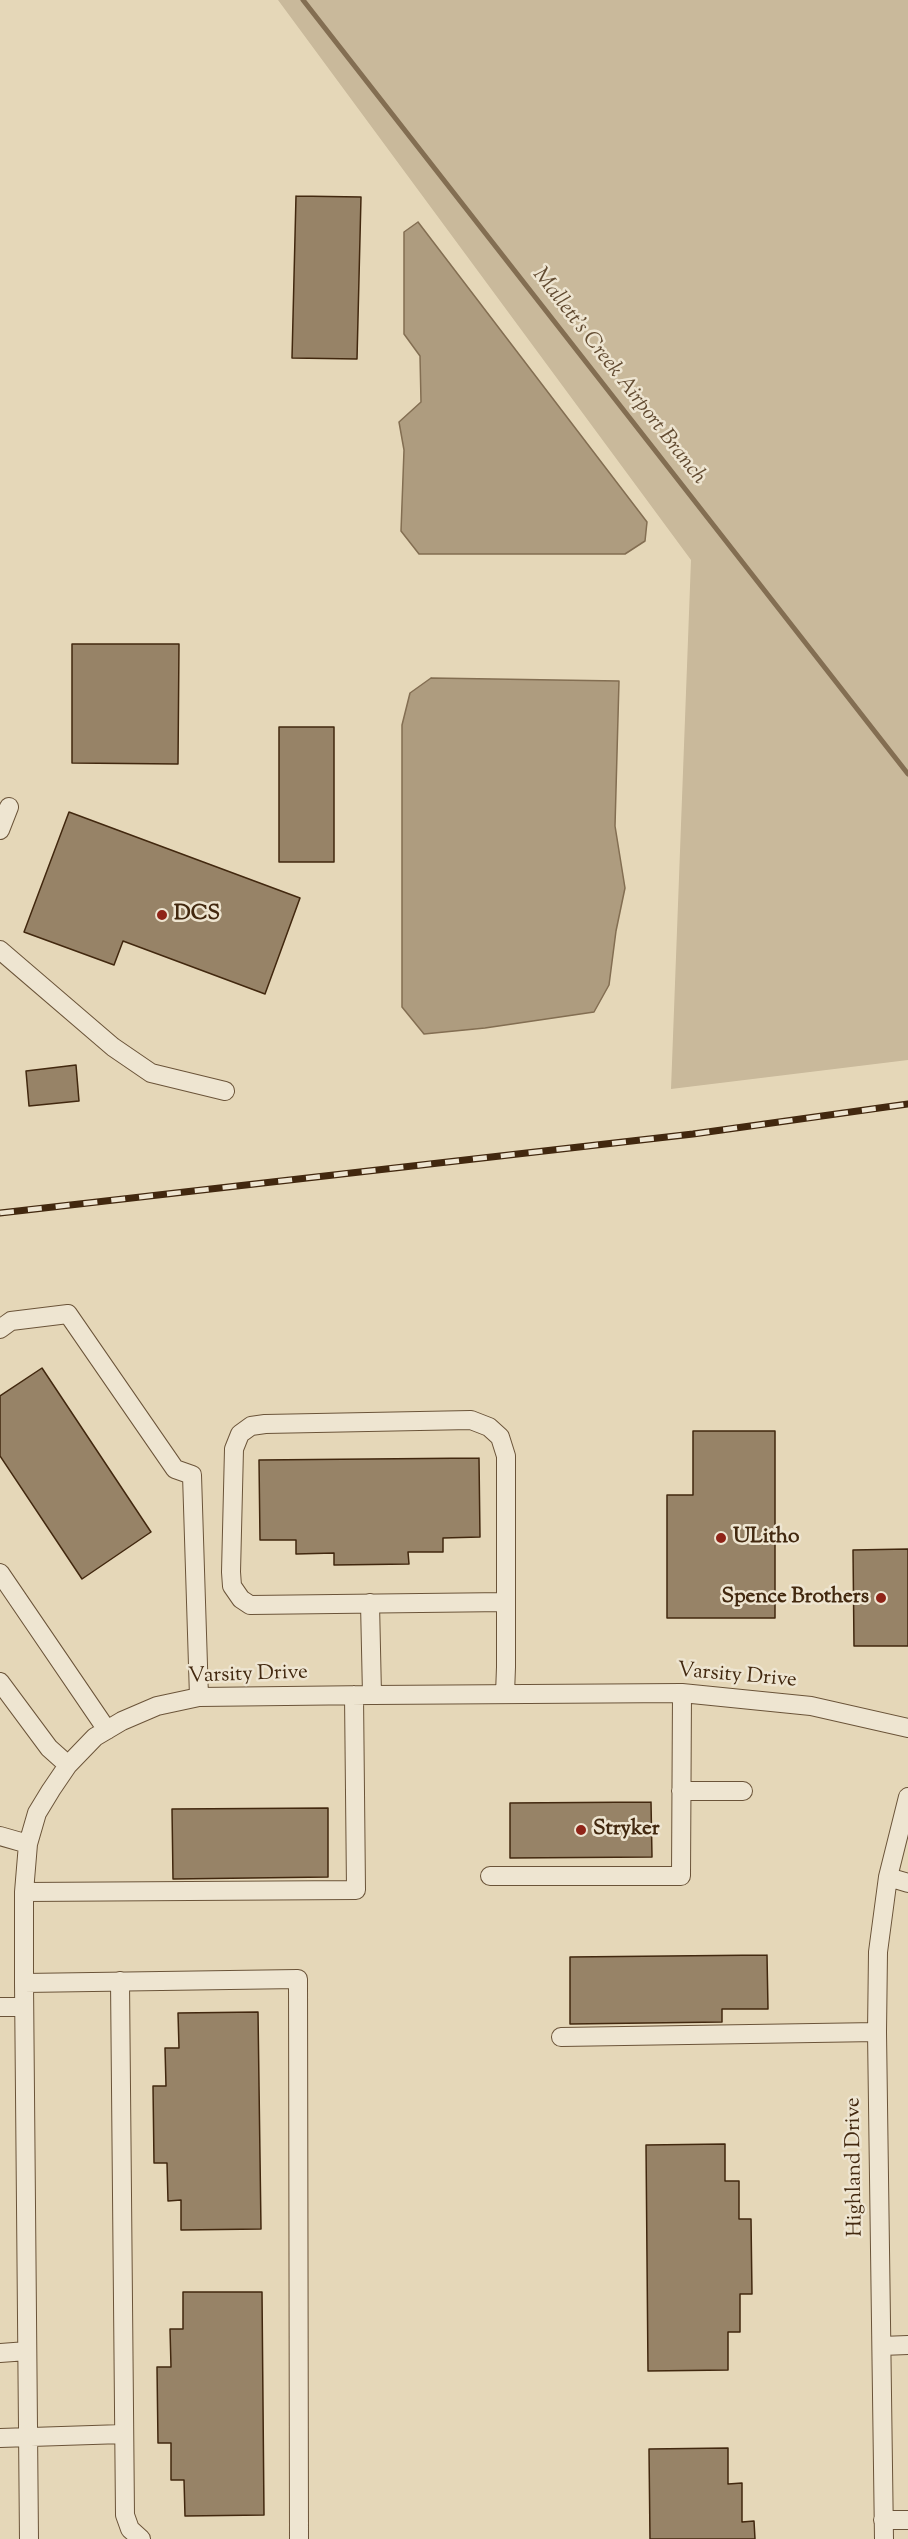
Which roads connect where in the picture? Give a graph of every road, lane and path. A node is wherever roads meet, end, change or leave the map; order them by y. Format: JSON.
{"nodes":[{"id":1,"x":9,"y":807,"type":"dead end"},
{"id":2,"x":0,"y":830,"type":"edge"},
{"id":3,"x":0,"y":950,"type":"edge"},
{"id":4,"x":225,"y":1091,"type":"dead end"},
{"id":5,"x":0,"y":1329,"type":"edge"},
{"id":6,"x":0,"y":1573,"type":"edge"},
{"id":7,"x":506,"y":1602,"type":"junction"},
{"id":8,"x":370,"y":1604,"type":"junction"},
{"id":9,"x":0,"y":1682,"type":"edge"},
{"id":10,"x":505,"y":1694,"type":"junction"},
{"id":11,"x":682,"y":1694,"type":"junction"},
{"id":12,"x":363,"y":1695,"type":"junction"},
{"id":13,"x":199,"y":1697,"type":"junction"},
{"id":14,"x":908,"y":1728,"type":"edge"},
{"id":15,"x":107,"y":1730,"type":"junction"},
{"id":16,"x":68,"y":1764,"type":"junction"},
{"id":17,"x":681,"y":1791,"type":"junction"},
{"id":18,"x":743,"y":1791,"type":"dead end"},
{"id":19,"x":908,"y":1797,"type":"edge"},
{"id":20,"x":0,"y":1836,"type":"edge"},
{"id":21,"x":28,"y":1844,"type":"junction"},
{"id":22,"x":490,"y":1876,"type":"dead end"},
{"id":23,"x":888,"y":1877,"type":"junction"},
{"id":24,"x":908,"y":1883,"type":"edge"},
{"id":25,"x":24,"y":1892,"type":"junction"},
{"id":26,"x":120,"y":1981,"type":"junction"},
{"id":27,"x":24,"y":1983,"type":"junction"},
{"id":28,"x":0,"y":2007,"type":"edge"},
{"id":29,"x":24,"y":2007,"type":"junction"},
{"id":30,"x":877,"y":2032,"type":"junction"},
{"id":31,"x":561,"y":2037,"type":"dead end"},
{"id":32,"x":908,"y":2345,"type":"edge"},
{"id":33,"x":882,"y":2346,"type":"junction"},
{"id":34,"x":27,"y":2351,"type":"junction"},
{"id":35,"x":0,"y":2353,"type":"edge"},
{"id":36,"x":123,"y":2434,"type":"junction"},
{"id":37,"x":0,"y":2438,"type":"edge"},
{"id":38,"x":28,"y":2439,"type":"junction"},
{"id":39,"x":883,"y":2520,"type":"junction"},
{"id":40,"x":908,"y":2520,"type":"edge"},
{"id":41,"x":29,"y":2539,"type":"edge"},
{"id":42,"x":141,"y":2539,"type":"edge"},
{"id":43,"x":299,"y":2539,"type":"edge"},
{"id":44,"x":884,"y":2539,"type":"edge"}],
"edges":[{"from":1,"to":2,"type":"street"},
{"from":3,"to":4,"type":"street"},
{"from":5,"to":13,"type":"street"},
{"from":6,"to":15,"type":"street"},
{"from":7,"to":8,"type":"street"},
{"from":7,"to":8,"type":"street"},
{"from":7,"to":10,"type":"street"},
{"from":8,"to":12,"type":"street"},
{"from":9,"to":16,"type":"street"},
{"from":10,"to":11,"type":"street","name":"Varsity Drive"},
{"from":10,"to":12,"type":"street","name":"Varsity Drive"},
{"from":11,"to":14,"type":"street","name":"Varsity Drive"},
{"from":11,"to":17,"type":"street"},
{"from":12,"to":13,"type":"street","name":"Varsity Drive"},
{"from":12,"to":25,"type":"street"},
{"from":13,"to":15,"type":"street","name":"Varsity Drive"},
{"from":15,"to":16,"type":"street","name":"Varsity Drive"},
{"from":16,"to":21,"type":"street","name":"Varsity Drive"},
{"from":17,"to":18,"type":"street"},
{"from":17,"to":22,"type":"street"},
{"from":19,"to":23,"type":"street","name":"Highland Drive"},
{"from":20,"to":21,"type":"street"},
{"from":21,"to":25,"type":"street","name":"Varsity Drive"},
{"from":23,"to":24,"type":"street"},
{"from":23,"to":30,"type":"street","name":"Highland Drive"},
{"from":25,"to":27,"type":"street","name":"Varsity Drive"},
{"from":26,"to":27,"type":"street"},
{"from":26,"to":36,"type":"street"},
{"from":26,"to":43,"type":"street"},
{"from":27,"to":29,"type":"street","name":"Varsity Drive"},
{"from":28,"to":29,"type":"street"},
{"from":29,"to":34,"type":"street","name":"Varsity Drive"},
{"from":30,"to":31,"type":"street"},
{"from":30,"to":33,"type":"street","name":"Highland Drive"},
{"from":32,"to":33,"type":"street"},
{"from":33,"to":39,"type":"street","name":"Highland Drive"},
{"from":34,"to":35,"type":"street"},
{"from":34,"to":38,"type":"street","name":"Varsity Drive"},
{"from":36,"to":38,"type":"street"},
{"from":36,"to":42,"type":"street"},
{"from":37,"to":38,"type":"street"},
{"from":38,"to":41,"type":"street","name":"Varsity Drive"},
{"from":39,"to":40,"type":"street"},
{"from":39,"to":44,"type":"street","name":"Highland Drive"}]}
